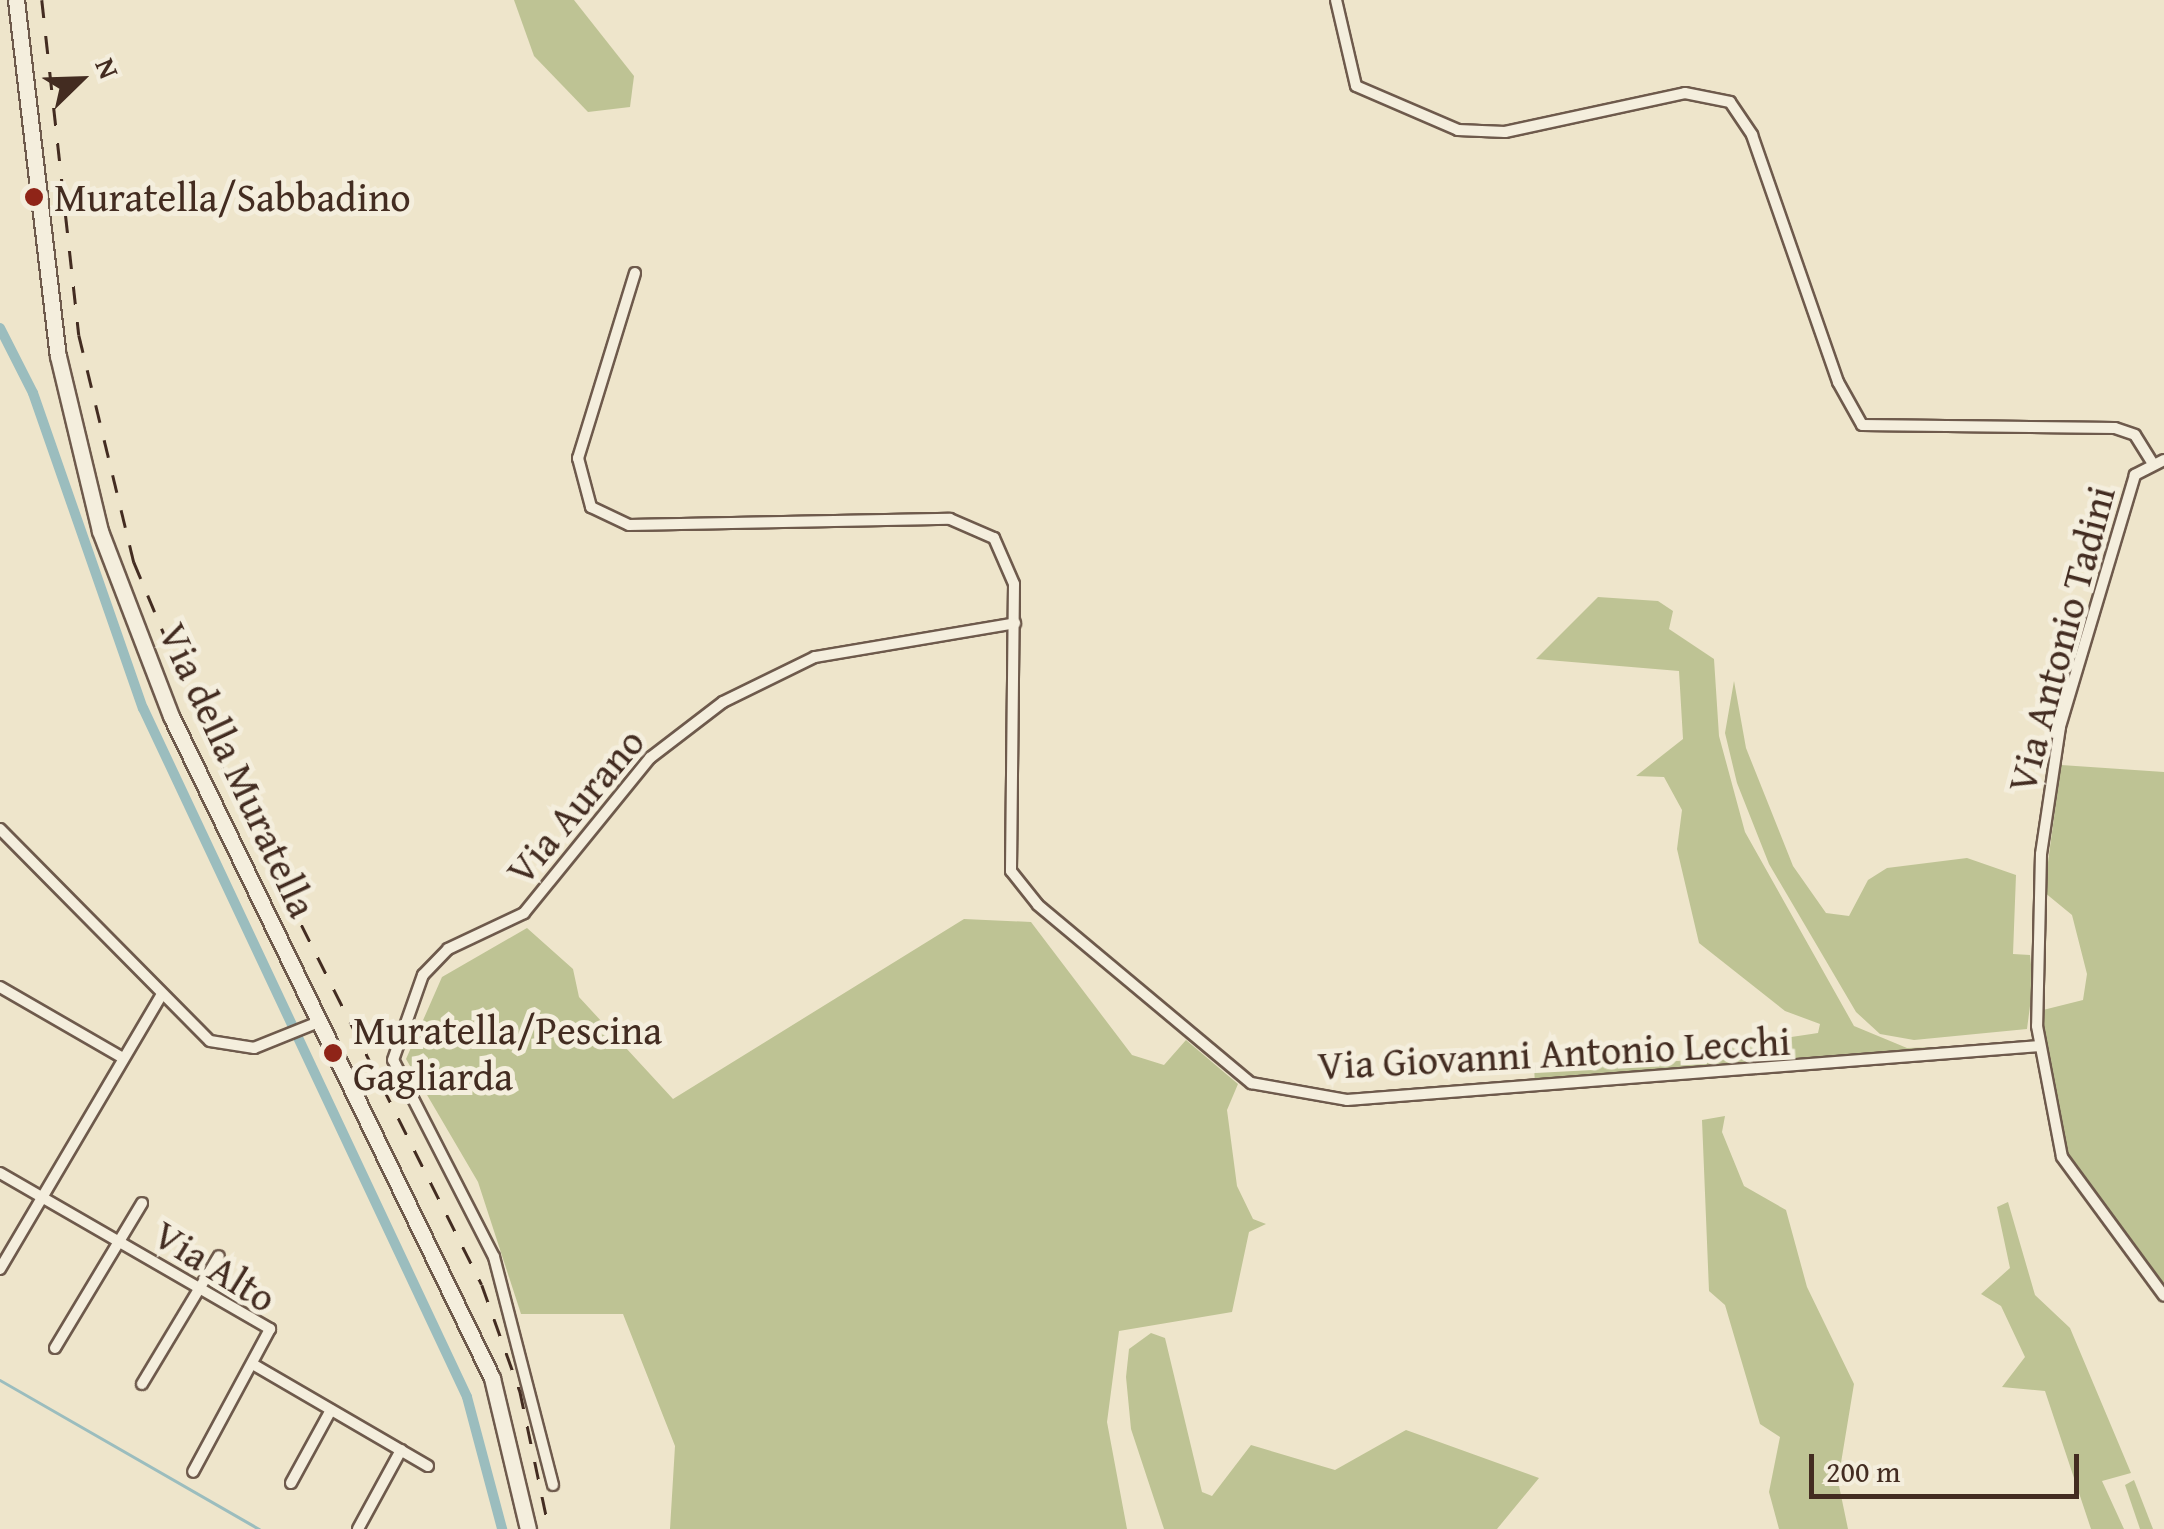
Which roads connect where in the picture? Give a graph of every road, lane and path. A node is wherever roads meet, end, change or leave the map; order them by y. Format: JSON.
{"nodes":[{"id":1,"x":16,"y":0,"type":"edge"},
{"id":2,"x":1336,"y":0,"type":"edge"},
{"id":3,"x":635,"y":274,"type":"dead end"},
{"id":4,"x":2164,"y":460,"type":"edge"},
{"id":5,"x":2150,"y":461,"type":"junction"},
{"id":6,"x":1016,"y":623,"type":"junction"},
{"id":7,"x":0,"y":828,"type":"edge"},
{"id":8,"x":0,"y":986,"type":"edge"},
{"id":9,"x":160,"y":997,"type":"junction"},
{"id":10,"x":316,"y":1024,"type":"junction"},
{"id":11,"x":2040,"y":1046,"type":"junction"},
{"id":12,"x":123,"y":1058,"type":"junction"},
{"id":13,"x":0,"y":1173,"type":"edge"},
{"id":14,"x":43,"y":1198,"type":"junction"},
{"id":15,"x":142,"y":1203,"type":"dead end"},
{"id":16,"x":120,"y":1241,"type":"junction"},
{"id":17,"x":219,"y":1256,"type":"dead end"},
{"id":18,"x":0,"y":1269,"type":"edge"},
{"id":19,"x":200,"y":1287,"type":"junction"},
{"id":20,"x":2164,"y":1296,"type":"edge"},
{"id":21,"x":55,"y":1348,"type":"dead end"},
{"id":22,"x":256,"y":1366,"type":"junction"},
{"id":23,"x":142,"y":1384,"type":"dead end"},
{"id":24,"x":331,"y":1410,"type":"junction"},
{"id":25,"x":401,"y":1450,"type":"junction"},
{"id":26,"x":428,"y":1466,"type":"dead end"},
{"id":27,"x":193,"y":1472,"type":"dead end"},
{"id":28,"x":292,"y":1483,"type":"dead end"},
{"id":29,"x":553,"y":1485,"type":"dead end"},
{"id":30,"x":358,"y":1529,"type":"edge"},
{"id":31,"x":528,"y":1529,"type":"edge"}],
"edges":[{"from":1,"to":10,"type":"street","name":"Via della Muratella"},
{"from":2,"to":5,"type":"street"},
{"from":3,"to":6,"type":"street","name":"Via Giovanni Antonio Lecchi"},
{"from":4,"to":5,"type":"street","name":"Via Antonio Tadini"},
{"from":5,"to":11,"type":"street","name":"Via Antonio Tadini"},
{"from":6,"to":11,"type":"street","name":"Via Giovanni Antonio Lecchi"},
{"from":6,"to":29,"type":"street","name":"Via Aurano"},
{"from":7,"to":9,"type":"street"},
{"from":8,"to":12,"type":"street"},
{"from":9,"to":10,"type":"street"},
{"from":9,"to":12,"type":"street"},
{"from":10,"to":31,"type":"street","name":"Via della Muratella"},
{"from":11,"to":20,"type":"street","name":"Via Antonio Tadini"},
{"from":12,"to":14,"type":"street"},
{"from":13,"to":14,"type":"street","name":"Via Alto"},
{"from":14,"to":16,"type":"street","name":"Via Alto"},
{"from":14,"to":18,"type":"street"},
{"from":15,"to":16,"type":"street"},
{"from":16,"to":19,"type":"street","name":"Via Alto"},
{"from":16,"to":21,"type":"street"},
{"from":17,"to":19,"type":"street"},
{"from":19,"to":22,"type":"street","name":"Via Alto"},
{"from":19,"to":23,"type":"street"},
{"from":22,"to":24,"type":"street"},
{"from":22,"to":27,"type":"street","name":"Via Alto"},
{"from":24,"to":25,"type":"street"},
{"from":24,"to":28,"type":"street"},
{"from":25,"to":26,"type":"street"},
{"from":25,"to":30,"type":"street"}]}
